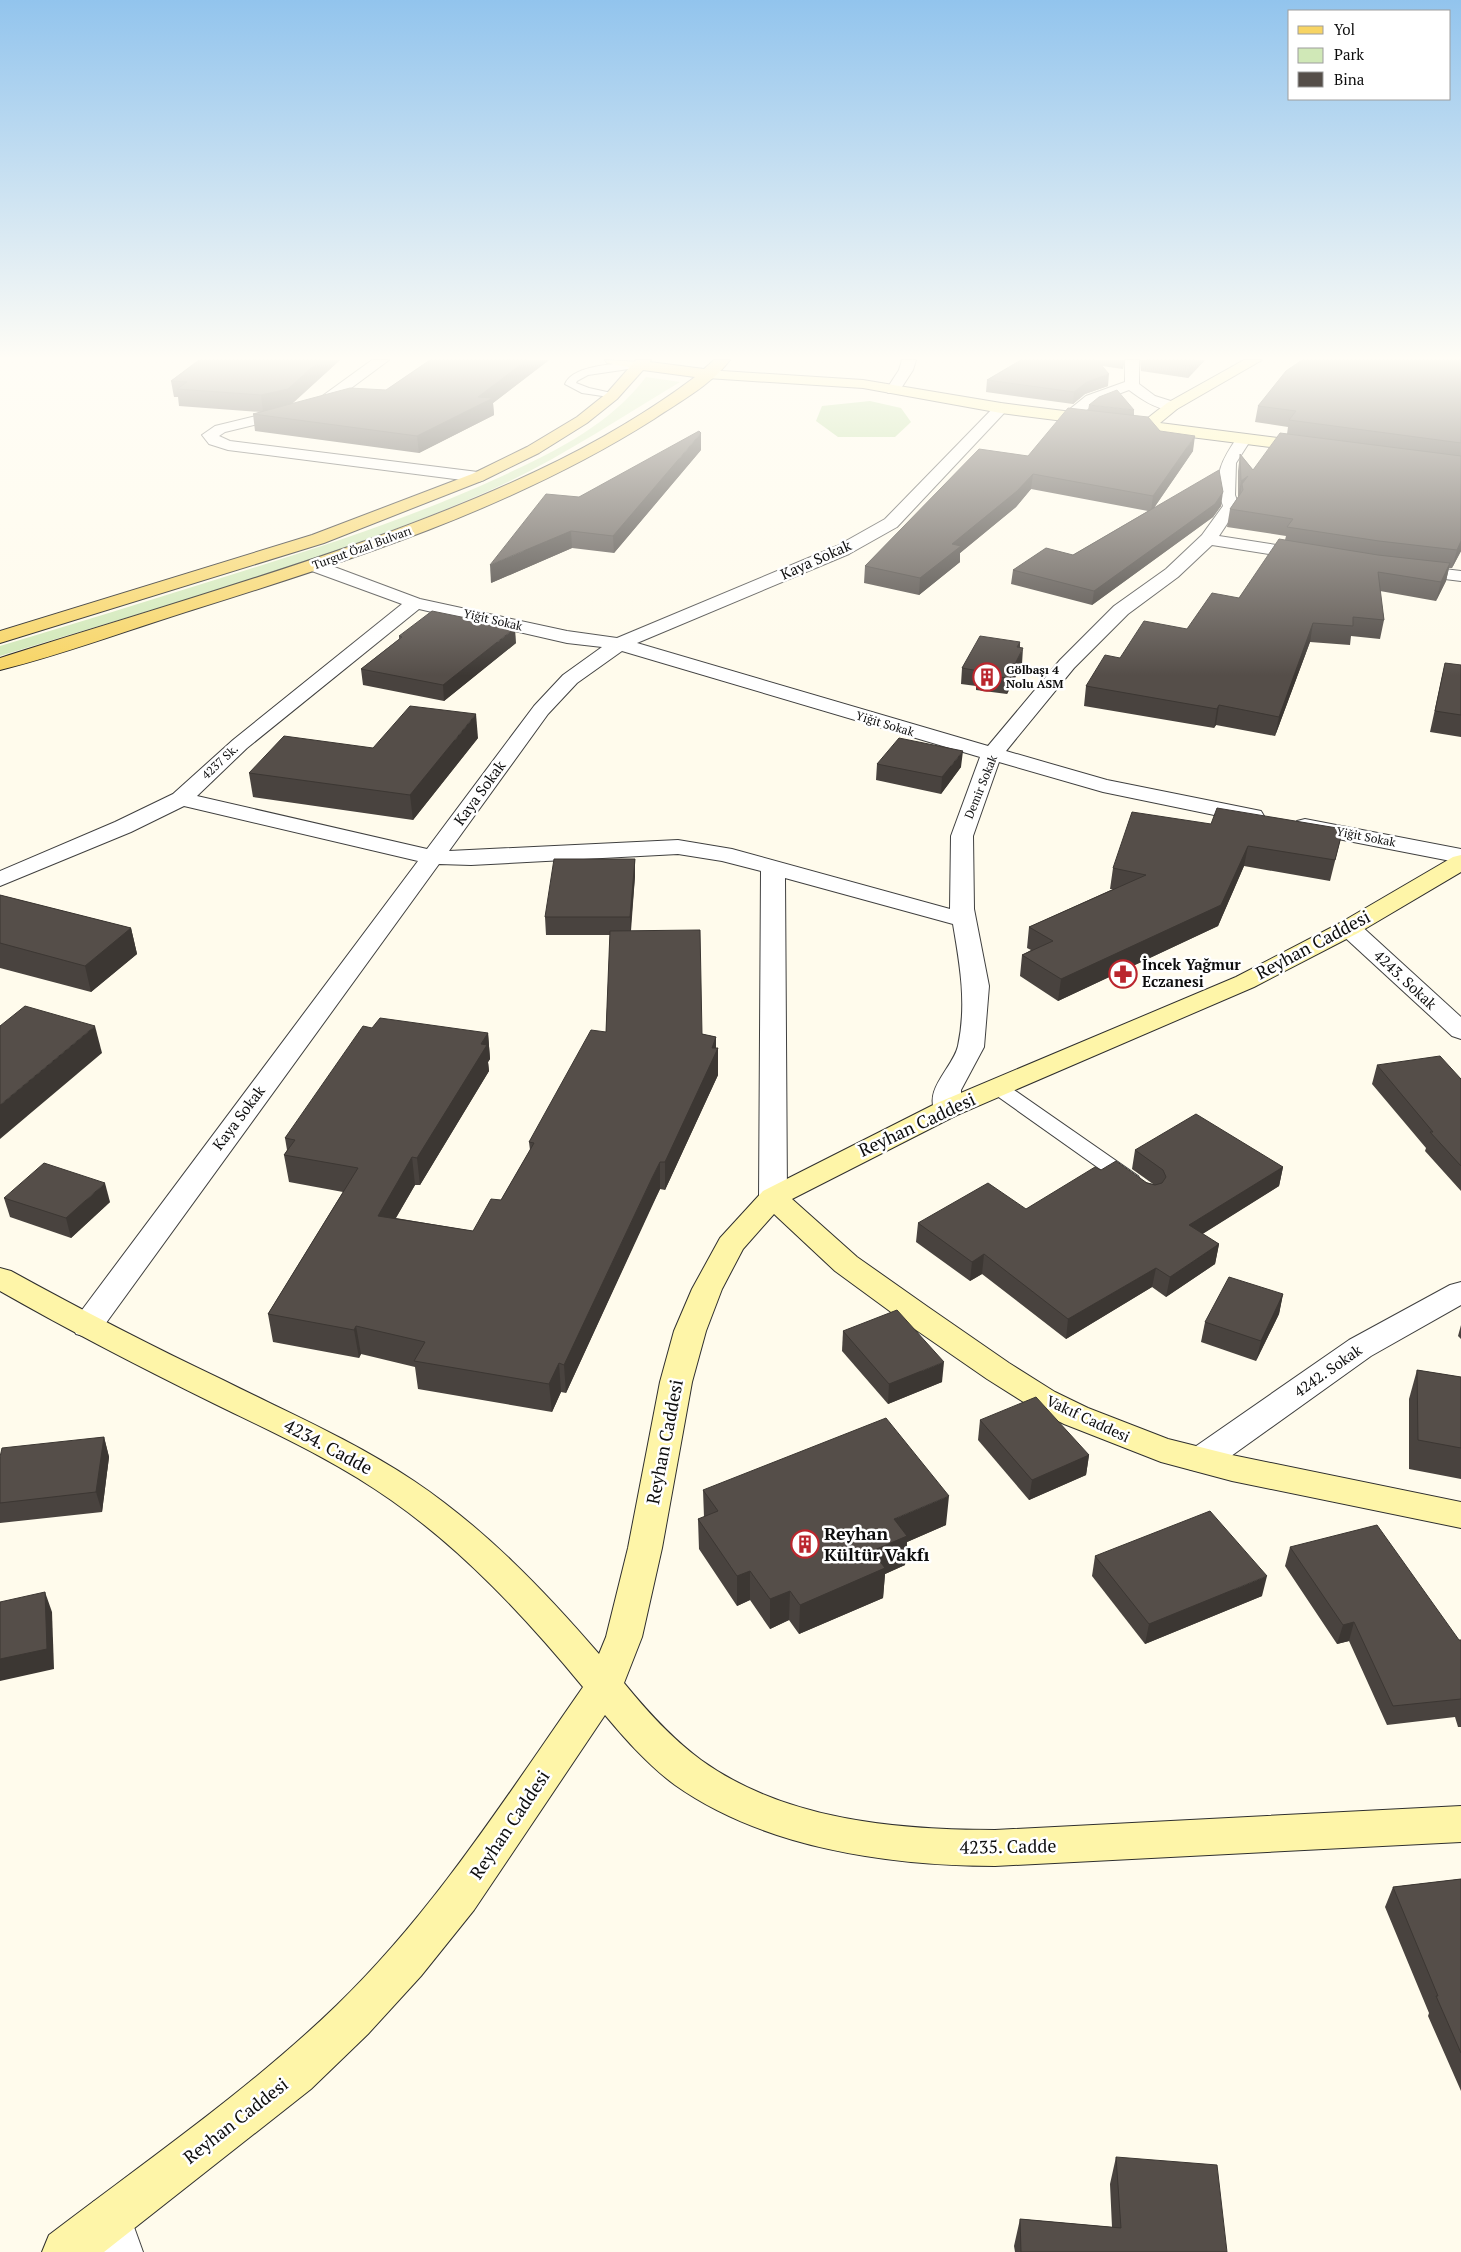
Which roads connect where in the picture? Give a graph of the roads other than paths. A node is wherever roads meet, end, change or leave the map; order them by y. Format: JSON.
{"nodes":[{"id":1,"x":385,"y":465,"type":"edge"},
{"id":2,"x":502,"y":465,"type":"edge"},
{"id":3,"x":561,"y":465,"type":"edge"},
{"id":4,"x":946,"y":465,"type":"edge"},
{"id":5,"x":1228,"y":465,"type":"edge"},
{"id":6,"x":478,"y":477,"type":"junction"},
{"id":7,"x":1208,"y":539,"type":"junction"},
{"id":8,"x":1325,"y":558,"type":"edge"},
{"id":9,"x":315,"y":566,"type":"junction"},
{"id":10,"x":1393,"y":568,"type":"edge"},
{"id":11,"x":1461,"y":576,"type":"edge"},
{"id":12,"x":415,"y":603,"type":"junction"},
{"id":13,"x":0,"y":638,"type":"edge"},
{"id":14,"x":618,"y":644,"type":"junction"},
{"id":15,"x":0,"y":664,"type":"edge"},
{"id":16,"x":991,"y":755,"type":"junction"},
{"id":17,"x":181,"y":799,"type":"junction"},
{"id":18,"x":1461,"y":856,"type":"edge"},
{"id":19,"x":432,"y":857,"type":"junction"},
{"id":20,"x":1461,"y":862,"type":"edge"},
{"id":21,"x":772,"y":869,"type":"junction"},
{"id":22,"x":0,"y":878,"type":"edge"},
{"id":23,"x":964,"y":920,"type":"junction"},
{"id":24,"x":1348,"y":928,"type":"junction"},
{"id":25,"x":1461,"y":1032,"type":"edge"},
{"id":26,"x":997,"y":1087,"type":"junction"},
{"id":27,"x":947,"y":1109,"type":"junction"},
{"id":28,"x":1143,"y":1190,"type":"edge"},
{"id":29,"x":773,"y":1198,"type":"junction"},
{"id":30,"x":0,"y":1278,"type":"edge"},
{"id":31,"x":1461,"y":1292,"type":"edge"},
{"id":32,"x":86,"y":1326,"type":"junction"},
{"id":33,"x":1201,"y":1460,"type":"junction"},
{"id":34,"x":1461,"y":1515,"type":"edge"},
{"id":35,"x":604,"y":1686,"type":"junction"},
{"id":36,"x":1461,"y":1824,"type":"edge"},
{"id":37,"x":114,"y":2235,"type":"edge"},
{"id":38,"x":66,"y":2252,"type":"edge"}],
"edges":[{"from":1,"to":6,"type":"street"},
{"from":2,"to":6,"type":"main road","name":"Turgut Özal Bulvarı"},
{"from":3,"to":9,"type":"main road","name":"Turgut Özal Bulvarı"},
{"from":4,"to":14,"type":"street","name":"Kaya Sokak"},
{"from":5,"to":7,"type":"street","name":"Demir Sokak"},
{"from":6,"to":13,"type":"main road","name":"Turgut Özal Bulvarı"},
{"from":7,"to":8,"type":"street"},
{"from":7,"to":16,"type":"street","name":"Demir Sokak"},
{"from":9,"to":12,"type":"street","name":"Yiğit Sokak"},
{"from":9,"to":15,"type":"main road","name":"Turgut Özal Bulvarı"},
{"from":10,"to":11,"type":"street"},
{"from":12,"to":14,"type":"street","name":"Yiğit Sokak"},
{"from":12,"to":17,"type":"street","name":"4237 Sk."},
{"from":14,"to":16,"type":"street","name":"Yiğit Sokak"},
{"from":14,"to":19,"type":"street","name":"Kaya Sokak"},
{"from":16,"to":18,"type":"street","name":"Yiğit Sokak"},
{"from":16,"to":23,"type":"street","name":"Demir Sokak"},
{"from":17,"to":19,"type":"street"},
{"from":17,"to":22,"type":"street","name":"4237 Sk."},
{"from":19,"to":21,"type":"street"},
{"from":19,"to":32,"type":"street","name":"Kaya Sokak"},
{"from":20,"to":24,"type":"street","name":"Reyhan Caddesi"},
{"from":21,"to":23,"type":"street"},
{"from":21,"to":29,"type":"street"},
{"from":23,"to":27,"type":"street","name":"Demir Sokak"},
{"from":24,"to":25,"type":"street","name":"4243. Sokak"},
{"from":24,"to":26,"type":"street","name":"Reyhan Caddesi"},
{"from":26,"to":27,"type":"street","name":"Reyhan Caddesi"},
{"from":26,"to":28,"type":"lane"},
{"from":27,"to":29,"type":"street","name":"Reyhan Caddesi"},
{"from":29,"to":33,"type":"street","name":"Vakıf Caddesi"},
{"from":29,"to":35,"type":"street","name":"Reyhan Caddesi"},
{"from":30,"to":32,"type":"street","name":"4234. Cadde"},
{"from":31,"to":33,"type":"street","name":"4242. Sokak"},
{"from":32,"to":35,"type":"street","name":"4234. Cadde"},
{"from":33,"to":34,"type":"street","name":"Vakıf Caddesi"},
{"from":35,"to":36,"type":"street","name":"4235. Cadde"},
{"from":35,"to":37,"type":"street","name":"Reyhan Caddesi"},
{"from":37,"to":38,"type":"street","name":"Reyhan Caddesi"}]}
